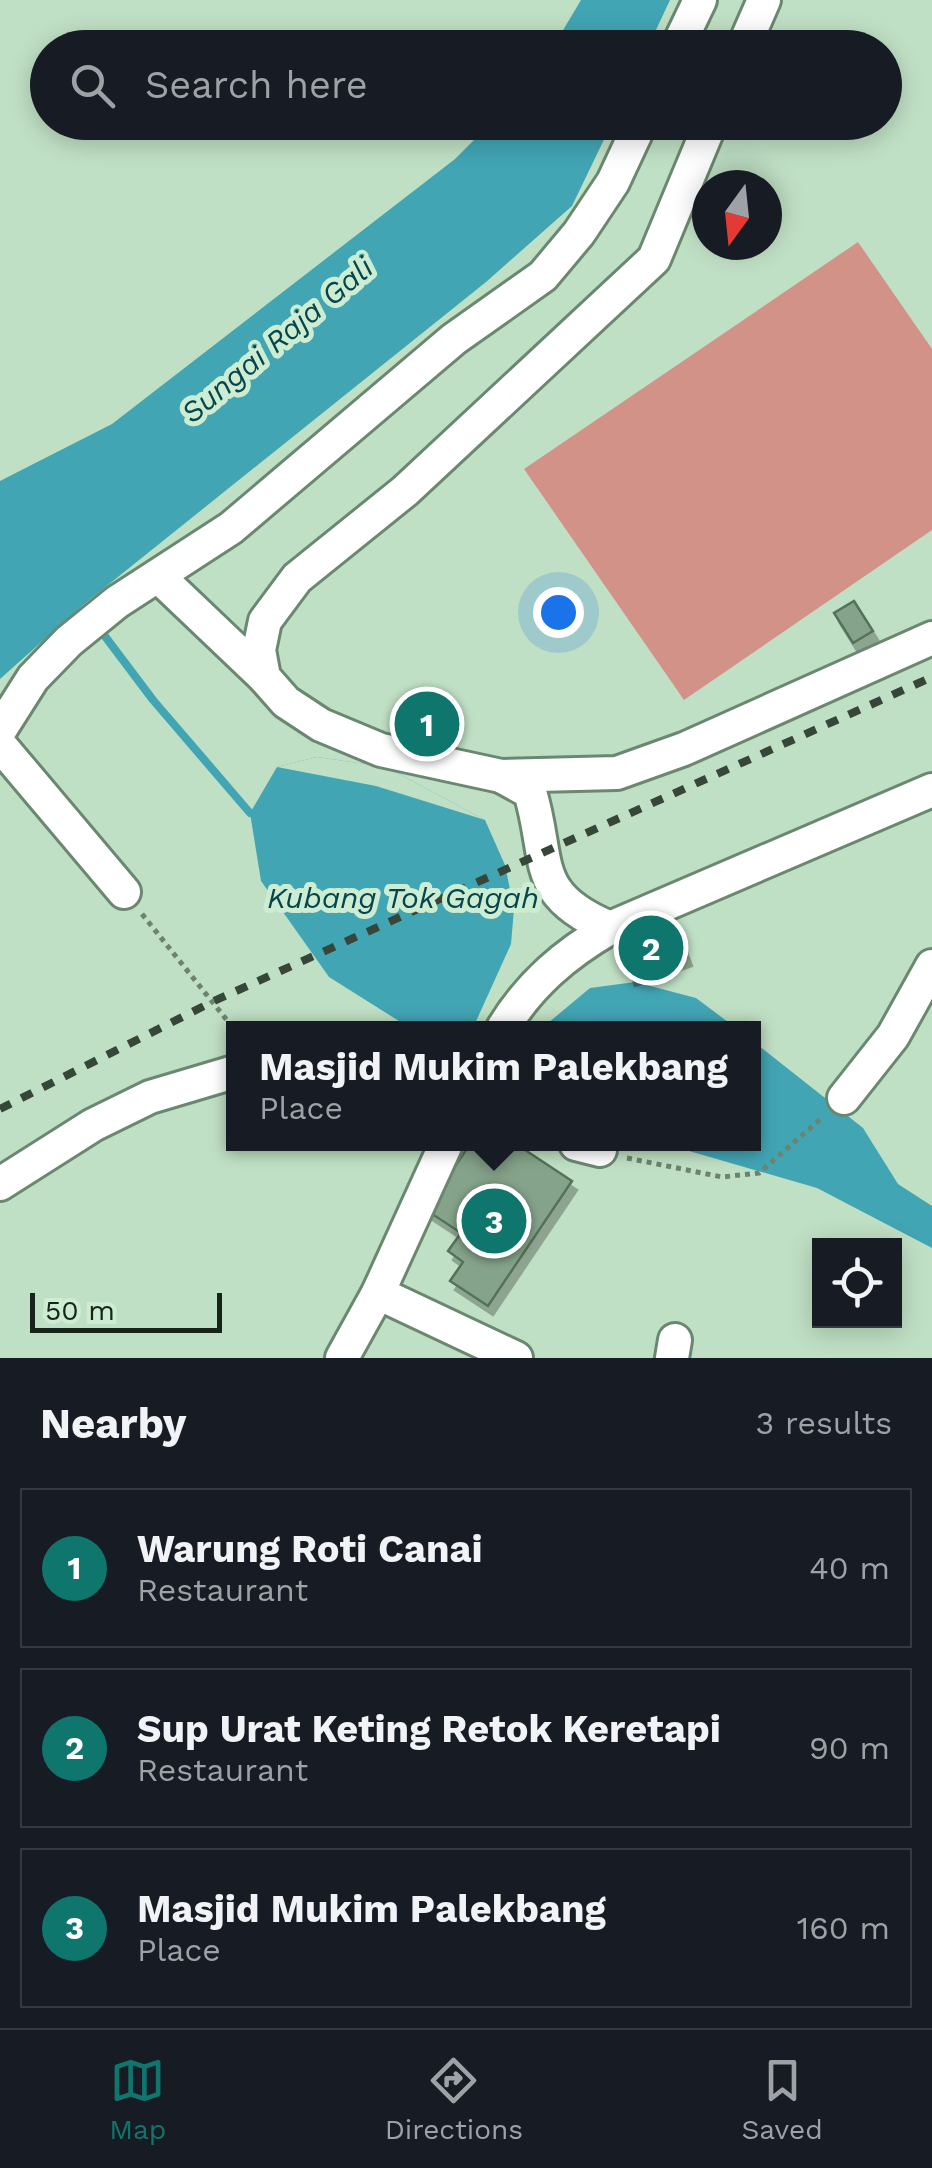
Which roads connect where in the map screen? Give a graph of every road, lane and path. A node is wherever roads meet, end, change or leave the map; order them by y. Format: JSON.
{"nodes":[{"id":1,"x":700,"y":0,"type":"edge"},
{"id":2,"x":764,"y":0,"type":"edge"},
{"id":3,"x":686,"y":30,"type":"edge"},
{"id":4,"x":751,"y":30,"type":"edge"},
{"id":5,"x":633,"y":140,"type":"edge"},
{"id":6,"x":704,"y":140,"type":"edge"},
{"id":7,"x":158,"y":576,"type":"junction"},
{"id":8,"x":932,"y":638,"type":"edge"},
{"id":9,"x":264,"y":677,"type":"junction"},
{"id":10,"x":0,"y":730,"type":"edge"},
{"id":11,"x":0,"y":745,"type":"edge"},
{"id":12,"x":501,"y":776,"type":"junction"},
{"id":13,"x":932,"y":790,"type":"edge"},
{"id":14,"x":540,"y":822,"type":"junction"},
{"id":15,"x":124,"y":892,"type":"joint"},
{"id":16,"x":610,"y":928,"type":"junction"},
{"id":17,"x":572,"y":950,"type":"junction"},
{"id":18,"x":932,"y":966,"type":"edge"},
{"id":19,"x":228,"y":1021,"type":"edge"},
{"id":20,"x":508,"y":1021,"type":"edge"},
{"id":21,"x":226,"y":1074,"type":"edge"},
{"id":22,"x":844,"y":1098,"type":"joint"},
{"id":23,"x":443,"y":1151,"type":"edge"},
{"id":24,"x":602,"y":1151,"type":"edge"},
{"id":25,"x":0,"y":1184,"type":"edge"},
{"id":26,"x":378,"y":1293,"type":"junction"},
{"id":27,"x":342,"y":1358,"type":"edge"},
{"id":28,"x":516,"y":1358,"type":"edge"}],
"edges":[{"from":1,"to":3,"type":"street"},
{"from":2,"to":4,"type":"street"},
{"from":5,"to":7,"type":"street"},
{"from":6,"to":9,"type":"street"},
{"from":7,"to":9,"type":"street"},
{"from":7,"to":10,"type":"street"},
{"from":8,"to":12,"type":"street"},
{"from":9,"to":12,"type":"street"},
{"from":11,"to":15,"type":"street"},
{"from":12,"to":14,"type":"street"},
{"from":13,"to":16,"type":"street"},
{"from":14,"to":16,"type":"street"},
{"from":14,"to":17,"type":"street"},
{"from":15,"to":19,"type":"path"},
{"from":16,"to":17,"type":"street"},
{"from":17,"to":20,"type":"street"},
{"from":18,"to":22,"type":"street"},
{"from":21,"to":25,"type":"street"},
{"from":22,"to":24,"type":"path"},
{"from":23,"to":26,"type":"street"},
{"from":26,"to":27,"type":"street"},
{"from":26,"to":28,"type":"street"}]}
